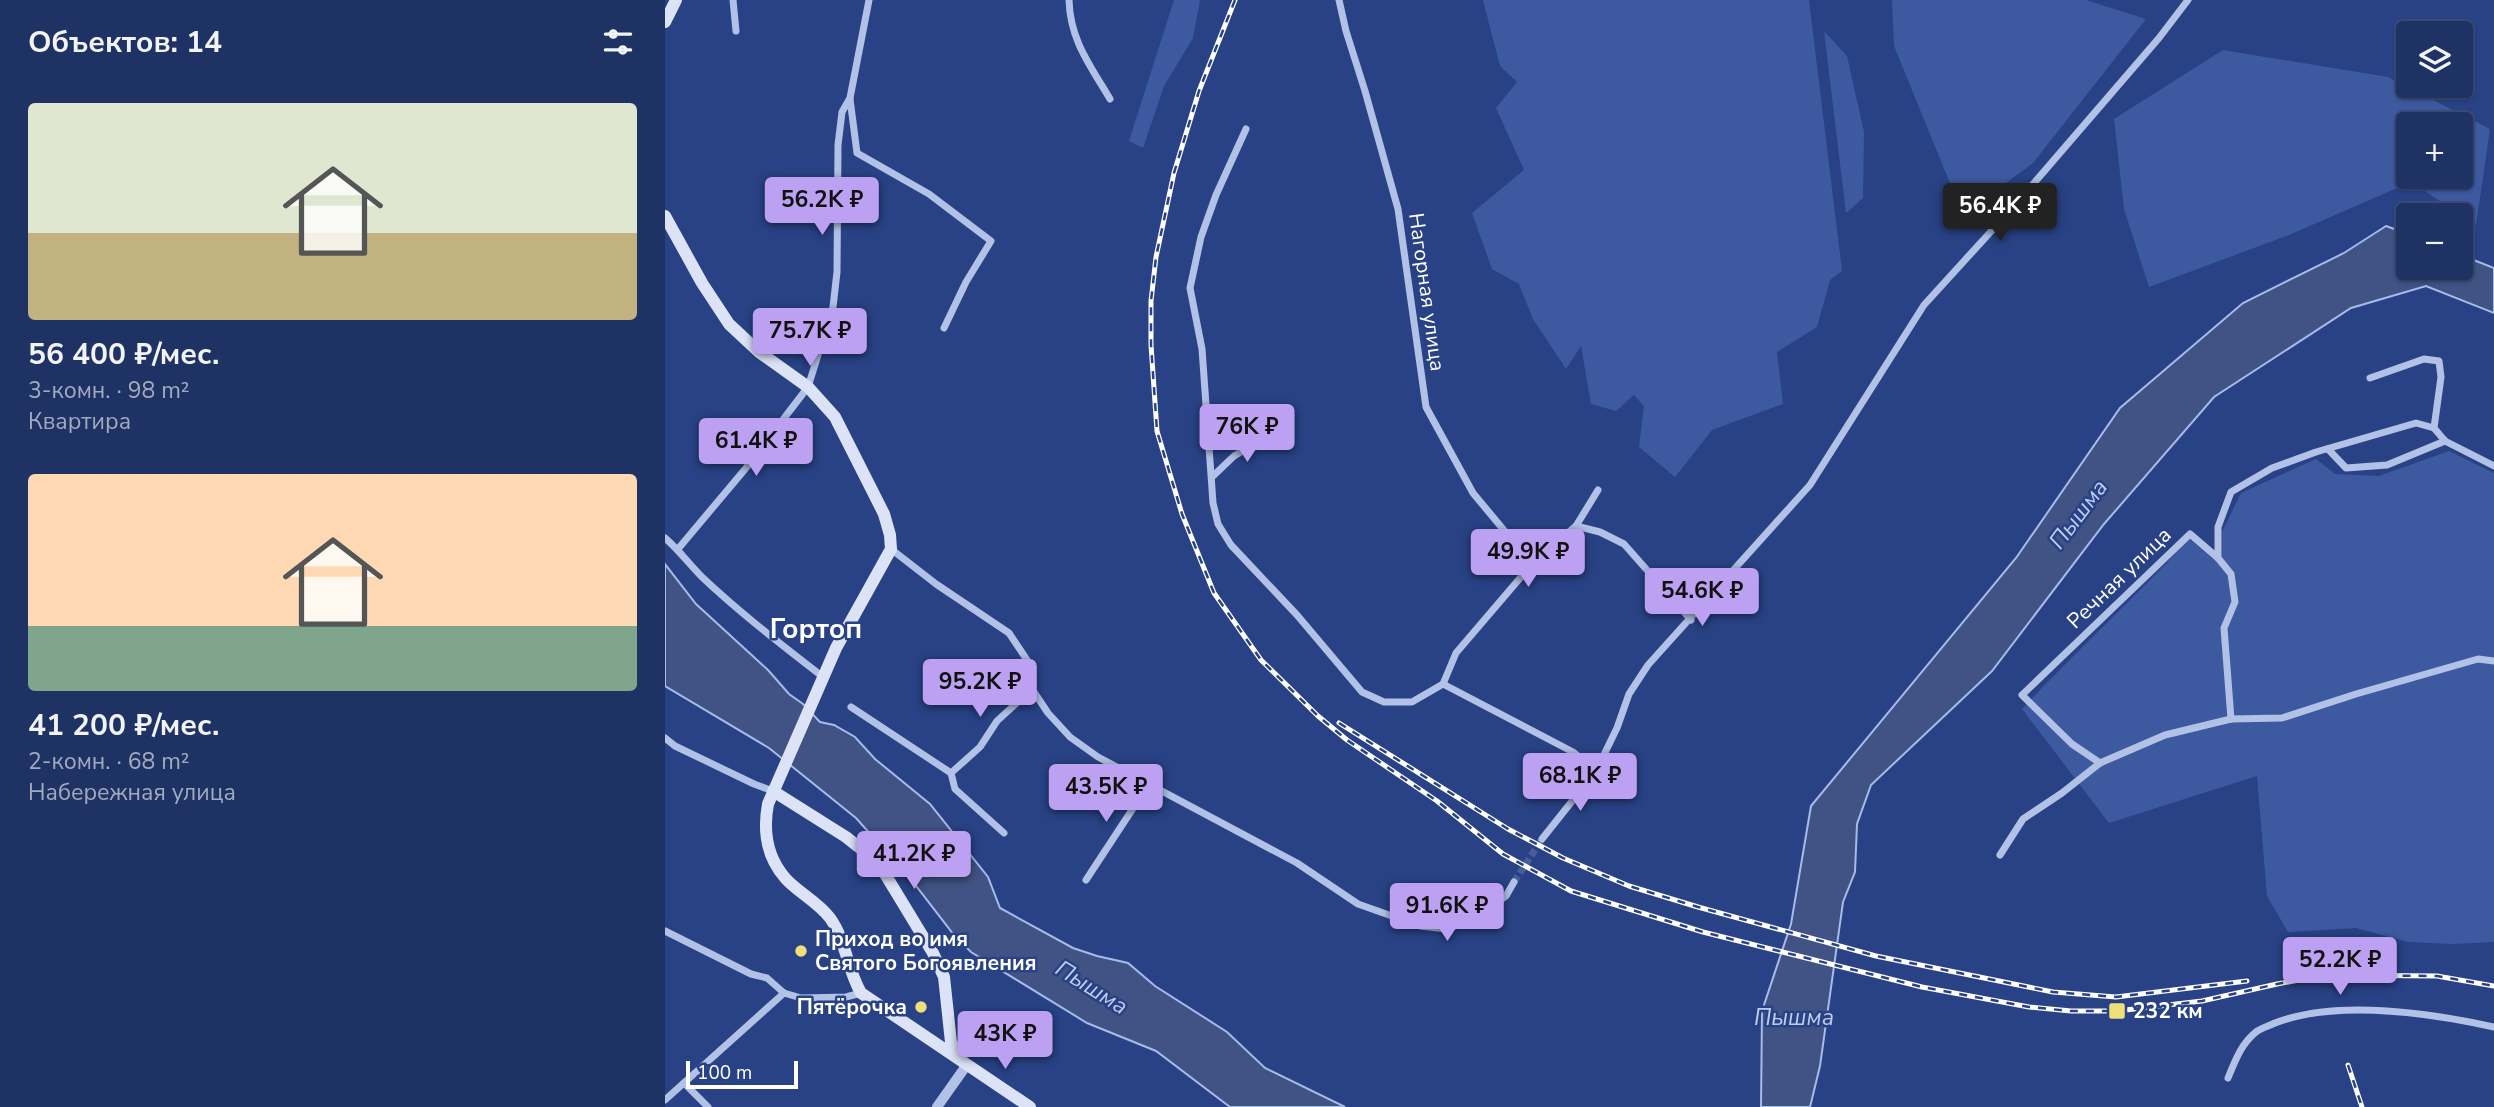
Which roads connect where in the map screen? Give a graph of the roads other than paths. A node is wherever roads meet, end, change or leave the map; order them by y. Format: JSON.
{"nodes":[{"id":1,"x":676,"y":0,"type":"edge"},
{"id":2,"x":733,"y":0,"type":"edge"},
{"id":3,"x":869,"y":0,"type":"edge"},
{"id":4,"x":1069,"y":0,"type":"edge"},
{"id":5,"x":1339,"y":0,"type":"edge"},
{"id":6,"x":2188,"y":0,"type":"edge"},
{"id":7,"x":665,"y":22,"type":"edge"},
{"id":8,"x":736,"y":31,"type":"dead end"},
{"id":9,"x":850,"y":98,"type":"junction"},
{"id":10,"x":1110,"y":99,"type":"dead end"},
{"id":11,"x":1246,"y":129,"type":"dead end"},
{"id":12,"x":665,"y":216,"type":"edge"},
{"id":13,"x":944,"y":328,"type":"dead end"},
{"id":14,"x":2370,"y":378,"type":"dead end"},
{"id":15,"x":808,"y":387,"type":"junction"},
{"id":16,"x":2434,"y":428,"type":"junction"},
{"id":17,"x":1270,"y":435,"type":"dead end"},
{"id":18,"x":2445,"y":441,"type":"junction"},
{"id":19,"x":2329,"y":449,"type":"junction"},
{"id":20,"x":2494,"y":466,"type":"edge"},
{"id":21,"x":1212,"y":477,"type":"junction"},
{"id":22,"x":1598,"y":490,"type":"dead end"},
{"id":23,"x":1576,"y":526,"type":"junction"},
{"id":24,"x":665,"y":538,"type":"edge"},
{"id":25,"x":678,"y":549,"type":"junction"},
{"id":26,"x":891,"y":549,"type":"junction"},
{"id":27,"x":2218,"y":558,"type":"junction"},
{"id":28,"x":1532,"y":564,"type":"junction"},
{"id":29,"x":1691,"y":620,"type":"junction"},
{"id":30,"x":2494,"y":662,"type":"edge"},
{"id":31,"x":823,"y":677,"type":"junction"},
{"id":32,"x":1443,"y":684,"type":"junction"},
{"id":33,"x":1032,"y":690,"type":"junction"},
{"id":34,"x":851,"y":707,"type":"dead end"},
{"id":35,"x":2231,"y":719,"type":"junction"},
{"id":36,"x":665,"y":738,"type":"edge"},
{"id":37,"x":2100,"y":763,"type":"junction"},
{"id":38,"x":1596,"y":771,"type":"junction"},
{"id":39,"x":951,"y":773,"type":"junction"},
{"id":40,"x":1149,"y":783,"type":"junction"},
{"id":41,"x":773,"y":791,"type":"junction"},
{"id":42,"x":1004,"y":833,"type":"dead end"},
{"id":43,"x":1542,"y":839,"type":"tunnel mouth"},
{"id":44,"x":2000,"y":855,"type":"dead end"},
{"id":45,"x":1086,"y":880,"type":"dead end"},
{"id":46,"x":1514,"y":882,"type":"tunnel mouth"},
{"id":47,"x":665,"y":931,"type":"edge"},
{"id":48,"x":784,"y":993,"type":"junction"},
{"id":49,"x":861,"y":993,"type":"junction"},
{"id":50,"x":2494,"y":1027,"type":"edge"},
{"id":51,"x":963,"y":1063,"type":"junction"},
{"id":52,"x":2228,"y":1078,"type":"dead end"},
{"id":53,"x":684,"y":1083,"type":"junction"},
{"id":54,"x":665,"y":1100,"type":"edge"},
{"id":55,"x":708,"y":1107,"type":"edge"},
{"id":56,"x":937,"y":1107,"type":"edge"},
{"id":57,"x":1030,"y":1107,"type":"edge"}],
"edges":[{"from":1,"to":7,"type":"main road"},
{"from":2,"to":8,"type":"street"},
{"from":3,"to":9,"type":"street"},
{"from":4,"to":10,"type":"street"},
{"from":5,"to":28,"type":"street","name":"Нагорная улица"},
{"from":6,"to":29,"type":"street"},
{"from":9,"to":13,"type":"street"},
{"from":9,"to":15,"type":"street"},
{"from":11,"to":21,"type":"street"},
{"from":12,"to":15,"type":"main road"},
{"from":14,"to":16,"type":"street"},
{"from":15,"to":25,"type":"street"},
{"from":15,"to":26,"type":"main road"},
{"from":16,"to":18,"type":"street"},
{"from":16,"to":19,"type":"street"},
{"from":17,"to":21,"type":"street"},
{"from":18,"to":19,"type":"street"},
{"from":18,"to":20,"type":"street"},
{"from":19,"to":27,"type":"street"},
{"from":21,"to":32,"type":"street"},
{"from":22,"to":23,"type":"street"},
{"from":23,"to":28,"type":"street"},
{"from":23,"to":29,"type":"street"},
{"from":24,"to":25,"type":"street"},
{"from":25,"to":31,"type":"street"},
{"from":26,"to":31,"type":"main road"},
{"from":26,"to":33,"type":"street"},
{"from":27,"to":35,"type":"street"},
{"from":27,"to":37,"type":"street","name":"Речная улица"},
{"from":28,"to":32,"type":"street"},
{"from":29,"to":38,"type":"street"},
{"from":30,"to":35,"type":"street"},
{"from":31,"to":41,"type":"main road"},
{"from":32,"to":38,"type":"street"},
{"from":33,"to":39,"type":"street"},
{"from":33,"to":40,"type":"street"},
{"from":34,"to":39,"type":"street"},
{"from":35,"to":37,"type":"street"},
{"from":36,"to":41,"type":"street"},
{"from":37,"to":44,"type":"street"},
{"from":38,"to":43,"type":"street"},
{"from":39,"to":42,"type":"street"},
{"from":40,"to":45,"type":"street"},
{"from":40,"to":46,"type":"street"},
{"from":41,"to":49,"type":"main road"},
{"from":41,"to":51,"type":"main road"},
{"from":47,"to":48,"type":"street"},
{"from":48,"to":49,"type":"street"},
{"from":48,"to":53,"type":"street"},
{"from":49,"to":51,"type":"main road"},
{"from":50,"to":52,"type":"street"},
{"from":51,"to":56,"type":"street"},
{"from":51,"to":57,"type":"main road"},
{"from":53,"to":54,"type":"street"},
{"from":53,"to":55,"type":"street"}]}
